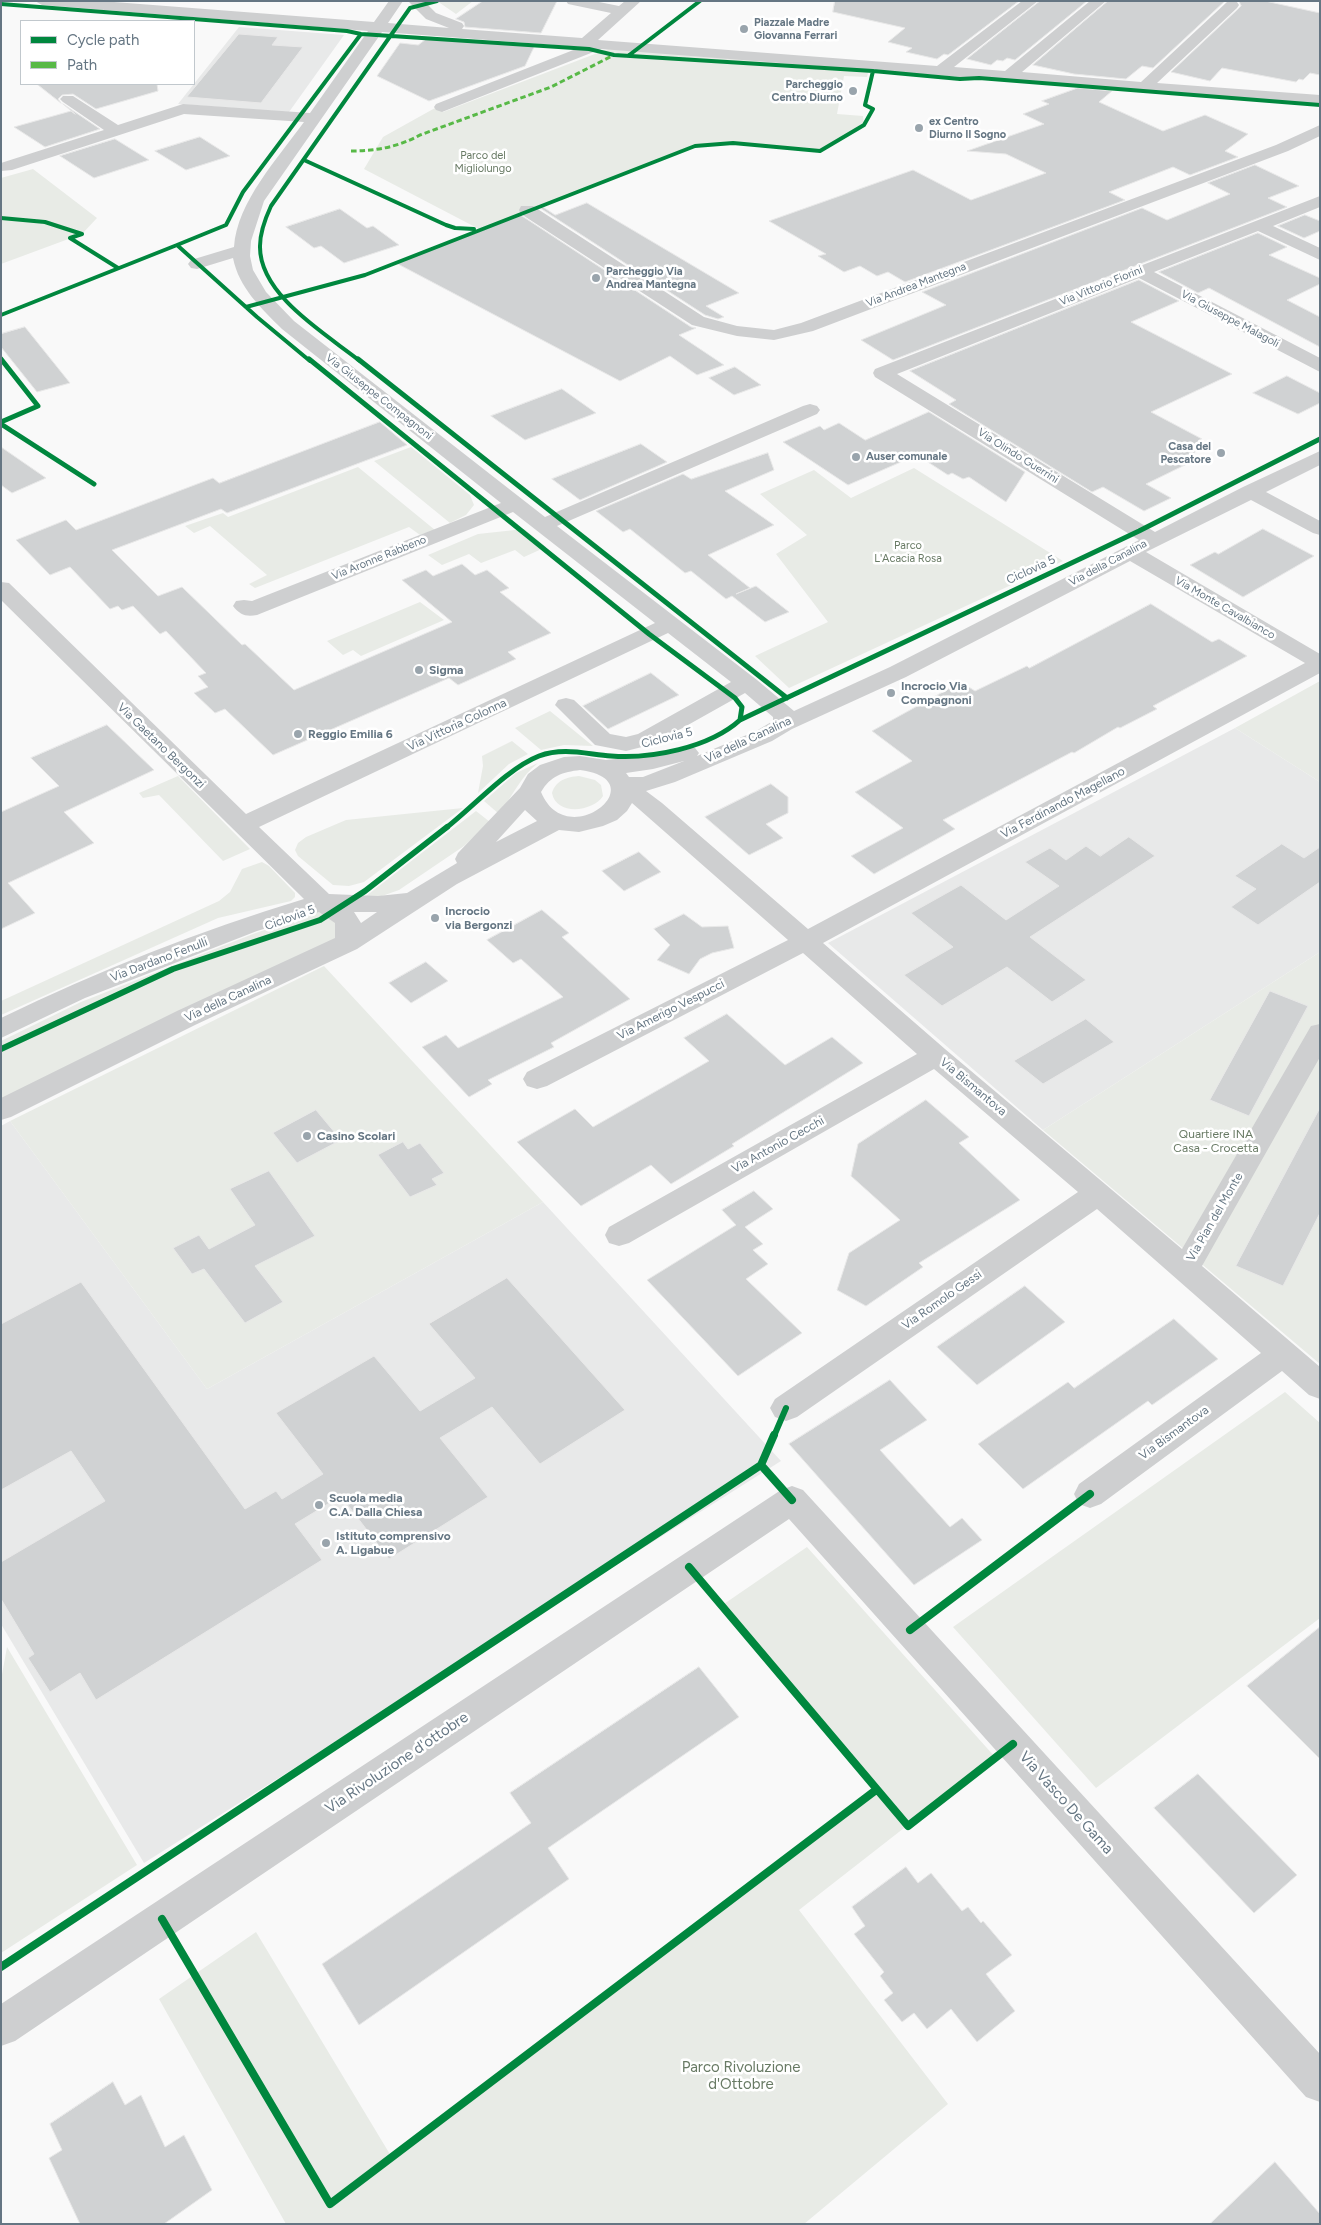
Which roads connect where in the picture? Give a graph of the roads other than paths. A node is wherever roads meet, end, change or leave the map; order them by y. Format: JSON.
{"nodes":[{"id":1,"x":42,"y":1,"type":"edge"},
{"id":2,"x":197,"y":1,"type":"edge"},
{"id":3,"x":217,"y":1,"type":"edge"},
{"id":4,"x":396,"y":1,"type":"edge"},
{"id":5,"x":415,"y":1,"type":"edge"},
{"id":6,"x":573,"y":1,"type":"edge"},
{"id":7,"x":634,"y":1,"type":"edge"},
{"id":8,"x":1030,"y":1,"type":"edge"},
{"id":9,"x":1099,"y":1,"type":"edge"},
{"id":10,"x":1232,"y":5,"type":"dead end"},
{"id":11,"x":179,"y":6,"type":"edge"},
{"id":12,"x":349,"y":11,"type":"dead end"},
{"id":13,"x":620,"y":12,"type":"junction"},
{"id":14,"x":259,"y":18,"type":"junction"},
{"id":15,"x":379,"y":27,"type":"junction"},
{"id":16,"x":505,"y":36,"type":"junction"},
{"id":17,"x":584,"y":43,"type":"junction"},
{"id":18,"x":601,"y":44,"type":"junction"},
{"id":19,"x":942,"y":70,"type":"junction"},
{"id":20,"x":1008,"y":76,"type":"junction"},
{"id":21,"x":1144,"y":87,"type":"junction"},
{"id":22,"x":68,"y":99,"type":"dead end"},
{"id":23,"x":1320,"y":100,"type":"edge"},
{"id":24,"x":442,"y":107,"type":"dead end"},
{"id":25,"x":316,"y":118,"type":"junction"},
{"id":26,"x":1320,"y":130,"type":"edge"},
{"id":27,"x":116,"y":131,"type":"junction"},
{"id":28,"x":6,"y":167,"type":"dead end"},
{"id":29,"x":1320,"y":201,"type":"edge"},
{"id":30,"x":527,"y":210,"type":"dead end"},
{"id":31,"x":1258,"y":225,"type":"junction"},
{"id":32,"x":240,"y":251,"type":"junction"},
{"id":33,"x":1320,"y":255,"type":"edge"},
{"id":34,"x":197,"y":264,"type":"dead end"},
{"id":35,"x":1139,"y":271,"type":"junction"},
{"id":36,"x":1320,"y":366,"type":"edge"},
{"id":37,"x":882,"y":373,"type":"joint"},
{"id":38,"x":810,"y":410,"type":"dead end"},
{"id":39,"x":1320,"y":457,"type":"edge"},
{"id":40,"x":1250,"y":491,"type":"junction"},
{"id":41,"x":515,"y":504,"type":"junction"},
{"id":42,"x":543,"y":525,"type":"junction"},
{"id":43,"x":1320,"y":528,"type":"edge"},
{"id":44,"x":1154,"y":540,"type":"junction"},
{"id":45,"x":1130,"y":552,"type":"junction"},
{"id":46,"x":1,"y":588,"type":"edge"},
{"id":47,"x":244,"y":606,"type":"dead end"},
{"id":48,"x":670,"y":624,"type":"junction"},
{"id":49,"x":1320,"y":664,"type":"edge"},
{"id":50,"x":748,"y":684,"type":"junction"},
{"id":51,"x":566,"y":705,"type":"dead end"},
{"id":52,"x":785,"y":719,"type":"junction"},
{"id":53,"x":750,"y":730,"type":"junction"},
{"id":54,"x":602,"y":768,"type":"junction"},
{"id":55,"x":528,"y":792,"type":"junction"},
{"id":56,"x":620,"y":797,"type":"junction"},
{"id":57,"x":556,"y":821,"type":"junction"},
{"id":58,"x":243,"y":825,"type":"junction"},
{"id":59,"x":448,"y":878,"type":"junction"},
{"id":60,"x":412,"y":900,"type":"junction"},
{"id":61,"x":322,"y":902,"type":"junction"},
{"id":62,"x":806,"y":941,"type":"junction"},
{"id":63,"x":348,"y":943,"type":"junction"},
{"id":64,"x":1,"y":1029,"type":"edge"},
{"id":65,"x":1320,"y":1033,"type":"edge"},
{"id":66,"x":936,"y":1056,"type":"junction"},
{"id":67,"x":537,"y":1079,"type":"dead end"},
{"id":68,"x":1,"y":1110,"type":"edge"},
{"id":69,"x":1098,"y":1193,"type":"junction"},
{"id":70,"x":619,"y":1235,"type":"dead end"},
{"id":71,"x":1185,"y":1270,"type":"junction"},
{"id":72,"x":1282,"y":1354,"type":"junction"},
{"id":73,"x":1320,"y":1386,"type":"edge"},
{"id":74,"x":786,"y":1408,"type":"dead end"},
{"id":75,"x":1090,"y":1494,"type":"dead end"},
{"id":76,"x":792,"y":1500,"type":"joint"},
{"id":77,"x":1,"y":2027,"type":"edge"},
{"id":78,"x":1320,"y":2083,"type":"edge"}],
"edges":[{"from":1,"to":11,"type":"street"},
{"from":2,"to":3,"type":"street"},
{"from":4,"to":15,"type":"street","name":"Via Giuseppe Compagnoni"},
{"from":5,"to":16,"type":"street"},
{"from":6,"to":13,"type":"street"},
{"from":7,"to":13,"type":"street"},
{"from":8,"to":19,"type":"street"},
{"from":9,"to":20,"type":"street"},
{"from":10,"to":21,"type":"street"},
{"from":11,"to":14,"type":"street"},
{"from":12,"to":14,"type":"street"},
{"from":13,"to":17,"type":"street"},
{"from":14,"to":15,"type":"street"},
{"from":15,"to":16,"type":"street"},
{"from":15,"to":25,"type":"street","name":"Via Giuseppe Compagnoni"},
{"from":16,"to":17,"type":"street"},
{"from":17,"to":18,"type":"street"},
{"from":18,"to":19,"type":"street"},
{"from":18,"to":24,"type":"street"},
{"from":19,"to":20,"type":"street"},
{"from":20,"to":21,"type":"street"},
{"from":21,"to":23,"type":"street"},
{"from":22,"to":27,"type":"street"},
{"from":25,"to":27,"type":"street"},
{"from":25,"to":32,"type":"street","name":"Via Giuseppe Compagnoni"},
{"from":26,"to":30,"type":"street","name":"Via Andrea Mantegna"},
{"from":27,"to":28,"type":"street"},
{"from":29,"to":31,"type":"street","name":"Via Vittorio Fiorini"},
{"from":31,"to":33,"type":"street"},
{"from":31,"to":35,"type":"street","name":"Via Vittorio Fiorini"},
{"from":32,"to":34,"type":"street"},
{"from":32,"to":41,"type":"street","name":"Via Giuseppe Compagnoni"},
{"from":35,"to":36,"type":"street","name":"Via Giuseppe Malagoli"},
{"from":35,"to":37,"type":"street","name":"Via Vittorio Fiorini"},
{"from":37,"to":44,"type":"street","name":"Via Olindo Guerrini"},
{"from":38,"to":42,"type":"street"},
{"from":39,"to":40,"type":"street","name":"Via della Canalina"},
{"from":40,"to":43,"type":"street"},
{"from":40,"to":44,"type":"street","name":"Via della Canalina"},
{"from":41,"to":42,"type":"street","name":"Via Giuseppe Compagnoni"},
{"from":41,"to":47,"type":"street","name":"Via Aronne Rabbeno"},
{"from":42,"to":48,"type":"street","name":"Via Giuseppe Compagnoni"},
{"from":44,"to":45,"type":"street","name":"Via della Canalina"},
{"from":45,"to":49,"type":"street","name":"Via Monte Cavalbianco"},
{"from":45,"to":52,"type":"street","name":"Via della Canalina"},
{"from":46,"to":58,"type":"street","name":"Via Gaetano Bergonzi"},
{"from":48,"to":50,"type":"street","name":"Via Giuseppe Compagnoni"},
{"from":48,"to":58,"type":"street","name":"Via Vittoria Colonna"},
{"from":49,"to":62,"type":"street","name":"Via Ferdinando Magellano"},
{"from":50,"to":51,"type":"street"},
{"from":50,"to":52,"type":"street","name":"Via Giuseppe Compagnoni"},
{"from":50,"to":53,"type":"street"},
{"from":52,"to":53,"type":"street","name":"Via della Canalina"},
{"from":52,"to":56,"type":"street","name":"Via della Canalina"},
{"from":53,"to":54,"type":"street","name":"Via della Canalina"},
{"from":54,"to":55,"type":"street","name":"Via della Canalina"},
{"from":54,"to":56,"type":"street","name":"Via della Canalina"},
{"from":55,"to":57,"type":"street","name":"Via della Canalina"},
{"from":55,"to":59,"type":"street","name":"Via della Canalina"},
{"from":56,"to":57,"type":"street","name":"Via della Canalina"},
{"from":56,"to":62,"type":"street","name":"Via Bismantova"},
{"from":57,"to":59,"type":"street","name":"Via della Canalina"},
{"from":58,"to":61,"type":"street","name":"Via Gaetano Bergonzi"},
{"from":59,"to":60,"type":"street","name":"Via della Canalina"},
{"from":60,"to":61,"type":"street"},
{"from":60,"to":63,"type":"street","name":"Via della Canalina"},
{"from":61,"to":63,"type":"street","name":"Via Gaetano Bergonzi"},
{"from":61,"to":64,"type":"street","name":"Via Dardano Fenulli"},
{"from":62,"to":66,"type":"street","name":"Via Bismantova"},
{"from":62,"to":67,"type":"street","name":"Via Amerigo Vespucci"},
{"from":63,"to":68,"type":"street","name":"Via della Canalina"},
{"from":65,"to":71,"type":"street","name":"Via Pian del Monte"},
{"from":66,"to":69,"type":"street","name":"Via Bismantova"},
{"from":66,"to":70,"type":"street","name":"Via Antonio Cecchi"},
{"from":69,"to":71,"type":"street","name":"Via Bismantova"},
{"from":69,"to":74,"type":"street","name":"Via Romolo Gessi"},
{"from":71,"to":72,"type":"street","name":"Via Bismantova"},
{"from":72,"to":73,"type":"street","name":"Via Bismantova"},
{"from":72,"to":75,"type":"street","name":"Via Bismantova"},
{"from":76,"to":77,"type":"street","name":"Via Rivoluzione d'ottobre"},
{"from":76,"to":78,"type":"street","name":"Via Vasco De Gama"}]}
